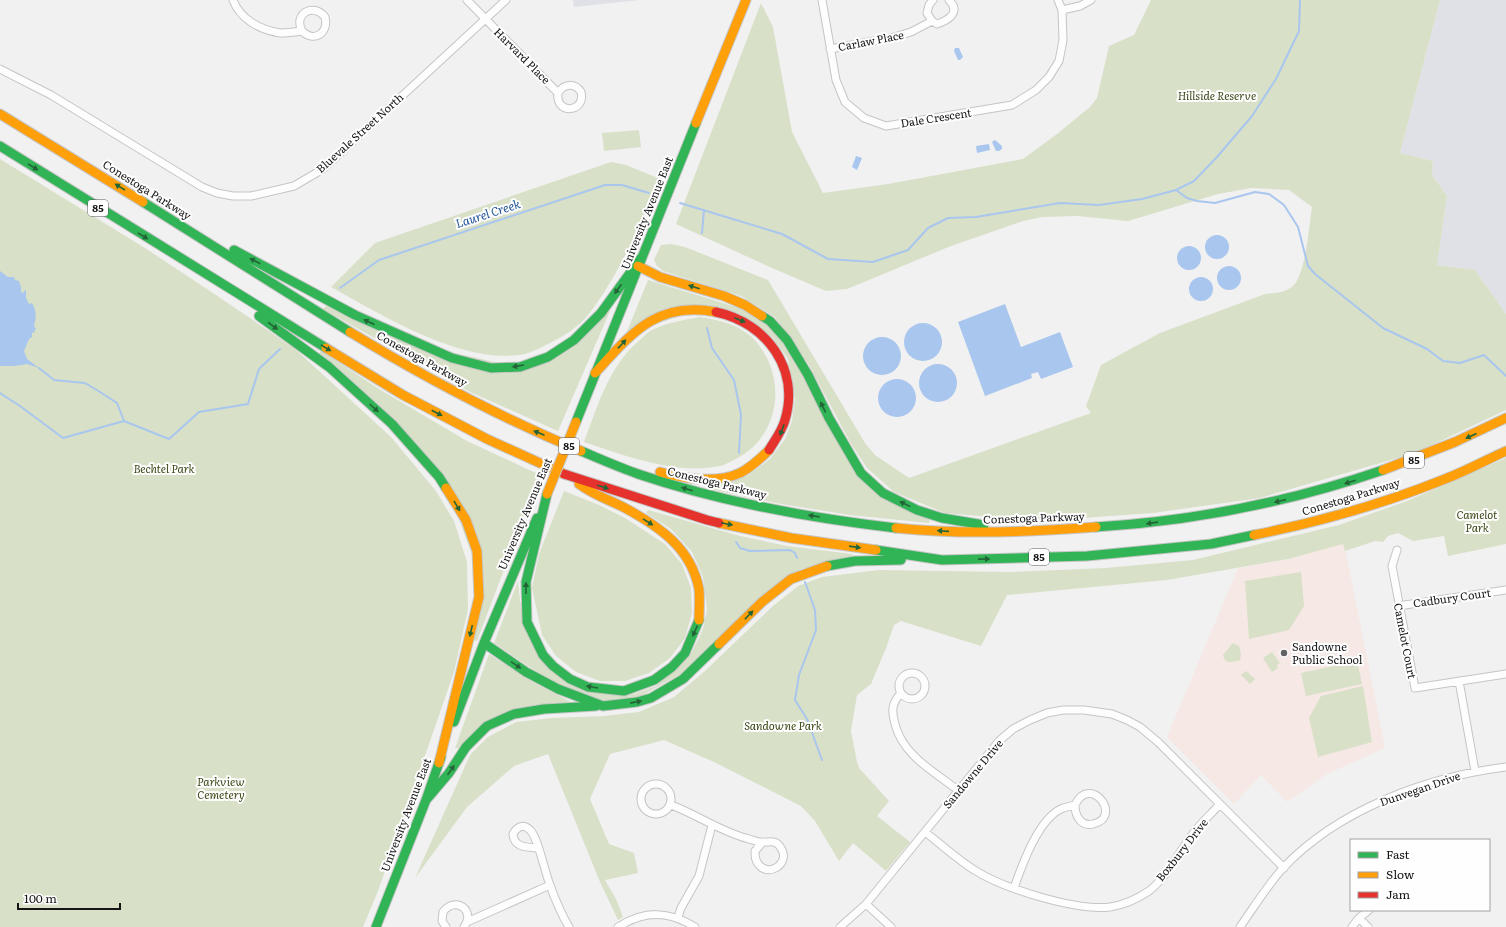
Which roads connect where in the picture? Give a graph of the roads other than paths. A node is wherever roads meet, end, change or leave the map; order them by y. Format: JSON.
{"nodes":[{"id":1,"x":232,"y":0,"type":"edge"},
{"id":2,"x":467,"y":0,"type":"edge"},
{"id":3,"x":506,"y":0,"type":"edge"},
{"id":4,"x":746,"y":0,"type":"edge"},
{"id":5,"x":822,"y":0,"type":"edge"},
{"id":6,"x":933,"y":0,"type":"edge"},
{"id":7,"x":949,"y":0,"type":"edge"},
{"id":8,"x":1058,"y":0,"type":"edge"},
{"id":9,"x":1092,"y":0,"type":"edge"},
{"id":10,"x":1062,"y":10,"type":"junction"},
{"id":11,"x":485,"y":20,"type":"junction"},
{"id":12,"x":932,"y":21,"type":"junction"},
{"id":13,"x":302,"y":31,"type":"dead end"},
{"id":14,"x":830,"y":49,"type":"junction"},
{"id":15,"x":0,"y":69,"type":"edge"},
{"id":16,"x":558,"y":93,"type":"dead end"},
{"id":17,"x":0,"y":114,"type":"edge"},
{"id":18,"x":0,"y":146,"type":"edge"},
{"id":19,"x":165,"y":215,"type":"junction"},
{"id":20,"x":640,"y":262,"type":"junction"},
{"id":21,"x":197,"y":269,"type":"junction"},
{"id":22,"x":595,"y":372,"type":"junction"},
{"id":23,"x":1506,"y":418,"type":"edge"},
{"id":24,"x":1506,"y":451,"type":"edge"},
{"id":25,"x":599,"y":459,"type":"junction"},
{"id":26,"x":566,"y":474,"type":"junction"},
{"id":27,"x":547,"y":494,"type":"junction"},
{"id":28,"x":1024,"y":531,"type":"junction"},
{"id":29,"x":1397,"y":550,"type":"dead end"},
{"id":30,"x":942,"y":560,"type":"junction"},
{"id":31,"x":1506,"y":590,"type":"edge"},
{"id":32,"x":1398,"y":606,"type":"junction"},
{"id":33,"x":484,"y":643,"type":"junction"},
{"id":34,"x":1506,"y":674,"type":"edge"},
{"id":35,"x":1459,"y":681,"type":"junction"},
{"id":36,"x":901,"y":693,"type":"dead end"},
{"id":37,"x":603,"y":706,"type":"junction"},
{"id":38,"x":439,"y":763,"type":"junction"},
{"id":39,"x":1506,"y":767,"type":"edge"},
{"id":40,"x":1475,"y":771,"type":"junction"},
{"id":41,"x":958,"y":791,"type":"junction"},
{"id":42,"x":426,"y":800,"type":"junction"},
{"id":43,"x":1220,"y":804,"type":"junction"},
{"id":44,"x":671,"y":805,"type":"junction"},
{"id":45,"x":1075,"y":805,"type":"junction"},
{"id":46,"x":712,"y":825,"type":"junction"},
{"id":47,"x":925,"y":832,"type":"junction"},
{"id":48,"x":762,"y":843,"type":"junction"},
{"id":49,"x":538,"y":848,"type":"dead end"},
{"id":50,"x":1284,"y":868,"type":"junction"},
{"id":51,"x":550,"y":885,"type":"junction"},
{"id":52,"x":1014,"y":888,"type":"junction"},
{"id":53,"x":866,"y":904,"type":"junction"},
{"id":54,"x":1368,"y":911,"type":"edge"},
{"id":55,"x":678,"y":917,"type":"junction"},
{"id":56,"x":1359,"y":918,"type":"junction"},
{"id":57,"x":466,"y":925,"type":"edge"},
{"id":58,"x":376,"y":927,"type":"edge"},
{"id":59,"x":446,"y":927,"type":"edge"},
{"id":60,"x":569,"y":927,"type":"edge"},
{"id":61,"x":618,"y":927,"type":"edge"},
{"id":62,"x":695,"y":927,"type":"edge"},
{"id":63,"x":840,"y":927,"type":"edge"},
{"id":64,"x":891,"y":927,"type":"edge"},
{"id":65,"x":1240,"y":927,"type":"edge"},
{"id":66,"x":1352,"y":927,"type":"edge"},
{"id":67,"x":1368,"y":927,"type":"edge"}],
"edges":[{"from":1,"to":13,"type":"street"},
{"from":2,"to":11,"type":"street","name":"Harvard Place"},
{"from":3,"to":11,"type":"street","name":"Bluevale Street North"},
{"from":4,"to":20,"type":"main road","name":"University Avenue East"},
{"from":5,"to":14,"type":"street","name":"Dale Crescent"},
{"from":6,"to":12,"type":"street"},
{"from":7,"to":12,"type":"street","name":"Carlaw Place"},
{"from":8,"to":10,"type":"street","name":"Dale Crescent"},
{"from":9,"to":10,"type":"street"},
{"from":10,"to":14,"type":"street","name":"Dale Crescent"},
{"from":11,"to":15,"type":"street","name":"Bluevale Street North"},
{"from":11,"to":16,"type":"street","name":"Harvard Place"},
{"from":12,"to":14,"type":"street","name":"Carlaw Place"},
{"from":19,"to":17,"type":"main road","name":"Conestoga Parkway","number":"85","one_way":true},
{"from":18,"to":21,"type":"main road","name":"Conestoga Parkway","number":"85","one_way":true},
{"from":20,"to":19,"type":"main road","one_way":true},
{"from":25,"to":19,"type":"main road","name":"Conestoga Parkway","number":"85","one_way":true},
{"from":20,"to":22,"type":"main road","name":"University Avenue East"},
{"from":28,"to":20,"type":"main road","one_way":true},
{"from":21,"to":26,"type":"main road","name":"Conestoga Parkway","number":"85","one_way":true},
{"from":21,"to":38,"type":"main road","one_way":true},
{"from":22,"to":25,"type":"main road","one_way":true},
{"from":22,"to":27,"type":"main road","name":"University Avenue East","bridge":true},
{"from":23,"to":28,"type":"main road","name":"Conestoga Parkway","number":"85","one_way":true},
{"from":30,"to":24,"type":"main road","name":"Conestoga Parkway","number":"85","one_way":true},
{"from":28,"to":25,"type":"main road","name":"Conestoga Parkway","number":"85","one_way":true},
{"from":26,"to":27,"type":"main road","one_way":true},
{"from":26,"to":30,"type":"main road","name":"Conestoga Parkway","number":"85","one_way":true},
{"from":27,"to":33,"type":"main road","name":"University Avenue East"},
{"from":29,"to":32,"type":"street","name":"Camelot Court"},
{"from":37,"to":30,"type":"main road","one_way":true},
{"from":31,"to":32,"type":"street","name":"Cadbury Court"},
{"from":32,"to":35,"type":"street","name":"Camelot Court"},
{"from":33,"to":37,"type":"main road","one_way":true},
{"from":33,"to":38,"type":"main road","name":"University Avenue East"},
{"from":34,"to":35,"type":"street"},
{"from":35,"to":40,"type":"street"},
{"from":36,"to":41,"type":"street"},
{"from":42,"to":37,"type":"main road","one_way":true},
{"from":38,"to":42,"type":"main road","name":"University Avenue East"},
{"from":39,"to":40,"type":"street","name":"Dunvegan Drive"},
{"from":40,"to":50,"type":"street","name":"Dunvegan Drive"},
{"from":41,"to":43,"type":"street","name":"Sandowne Drive"},
{"from":41,"to":47,"type":"street","name":"Sandowne Drive"},
{"from":42,"to":58,"type":"main road","name":"University Avenue East"},
{"from":43,"to":50,"type":"street","name":"Sandowne Drive"},
{"from":43,"to":52,"type":"street","name":"Boxbury Drive"},
{"from":44,"to":44,"type":"street"},
{"from":44,"to":46,"type":"street"},
{"from":45,"to":45,"type":"street"},
{"from":45,"to":52,"type":"street"},
{"from":46,"to":48,"type":"street"},
{"from":46,"to":55,"type":"street"},
{"from":47,"to":52,"type":"street","name":"Boxbury Drive"},
{"from":47,"to":53,"type":"street","name":"Sandowne Drive"},
{"from":48,"to":48,"type":"street"},
{"from":49,"to":51,"type":"street"},
{"from":50,"to":65,"type":"street","name":"Dunvegan Drive"},
{"from":51,"to":57,"type":"street"},
{"from":51,"to":60,"type":"street"},
{"from":53,"to":63,"type":"street","name":"Sandowne Drive"},
{"from":53,"to":64,"type":"street"},
{"from":54,"to":56,"type":"street"},
{"from":55,"to":61,"type":"street"},
{"from":55,"to":62,"type":"street"},
{"from":56,"to":66,"type":"street"},
{"from":56,"to":67,"type":"street"},
{"from":57,"to":59,"type":"street"}]}
